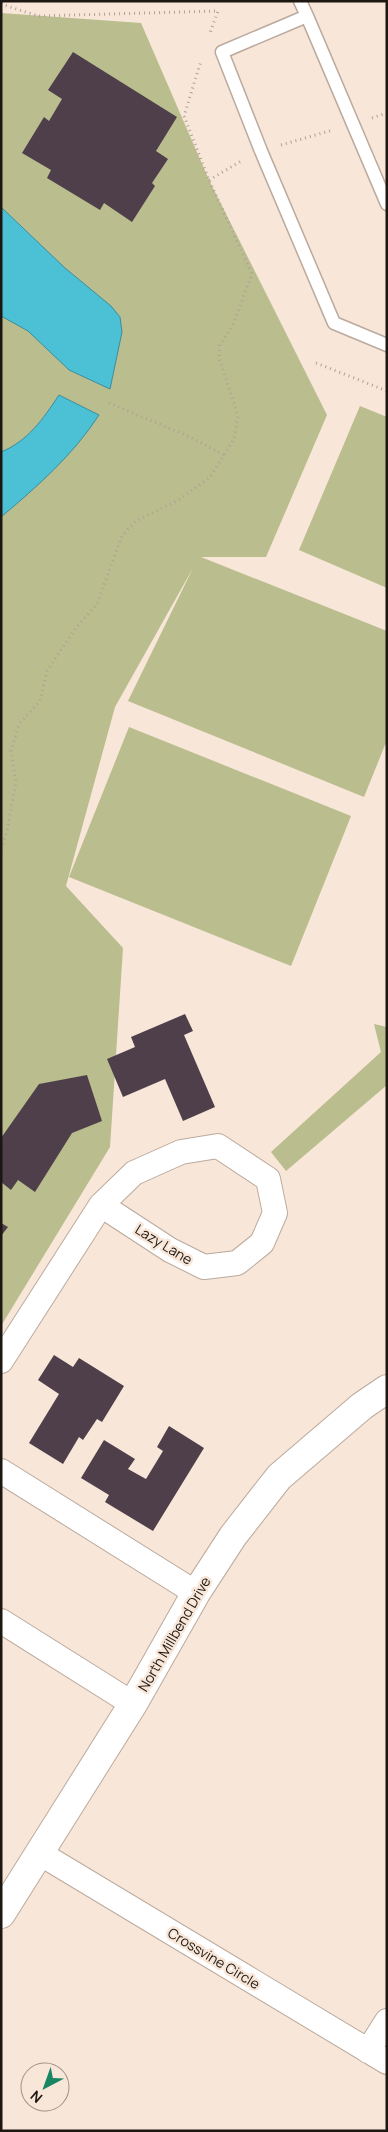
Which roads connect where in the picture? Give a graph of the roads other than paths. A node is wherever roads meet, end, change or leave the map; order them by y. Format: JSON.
{"nodes":[{"id":1,"x":300,"y":1,"type":"edge"},
{"id":2,"x":307,"y":16,"type":"junction"},
{"id":3,"x":387,"y":204,"type":"edge"},
{"id":4,"x":387,"y":345,"type":"edge"},
{"id":5,"x":102,"y":1205,"type":"junction"},
{"id":6,"x":1,"y":1361,"type":"edge"},
{"id":7,"x":387,"y":1389,"type":"edge"},
{"id":8,"x":1,"y":1471,"type":"edge"},
{"id":9,"x":196,"y":1593,"type":"junction"},
{"id":10,"x":1,"y":1621,"type":"edge"},
{"id":11,"x":133,"y":1704,"type":"junction"},
{"id":12,"x":41,"y":1854,"type":"junction"},
{"id":13,"x":1,"y":1914,"type":"edge"},
{"id":14,"x":387,"y":2021,"type":"edge"},
{"id":15,"x":377,"y":2057,"type":"edge"}],
"edges":[{"from":1,"to":2,"type":"lane"},
{"from":2,"to":3,"type":"lane"},
{"from":2,"to":4,"type":"lane"},
{"from":5,"to":5,"type":"street","name":"Lazy Lane"},
{"from":5,"to":6,"type":"street","name":"Lazy Lane"},
{"from":7,"to":9,"type":"street","name":"North Millbend Drive"},
{"from":8,"to":9,"type":"street"},
{"from":9,"to":11,"type":"street","name":"North Millbend Drive"},
{"from":10,"to":11,"type":"street"},
{"from":11,"to":12,"type":"street","name":"North Millbend Drive"},
{"from":12,"to":13,"type":"street","name":"North Millbend Drive"},
{"from":12,"to":15,"type":"street","name":"Crossvine Circle"},
{"from":14,"to":15,"type":"street"}]}
